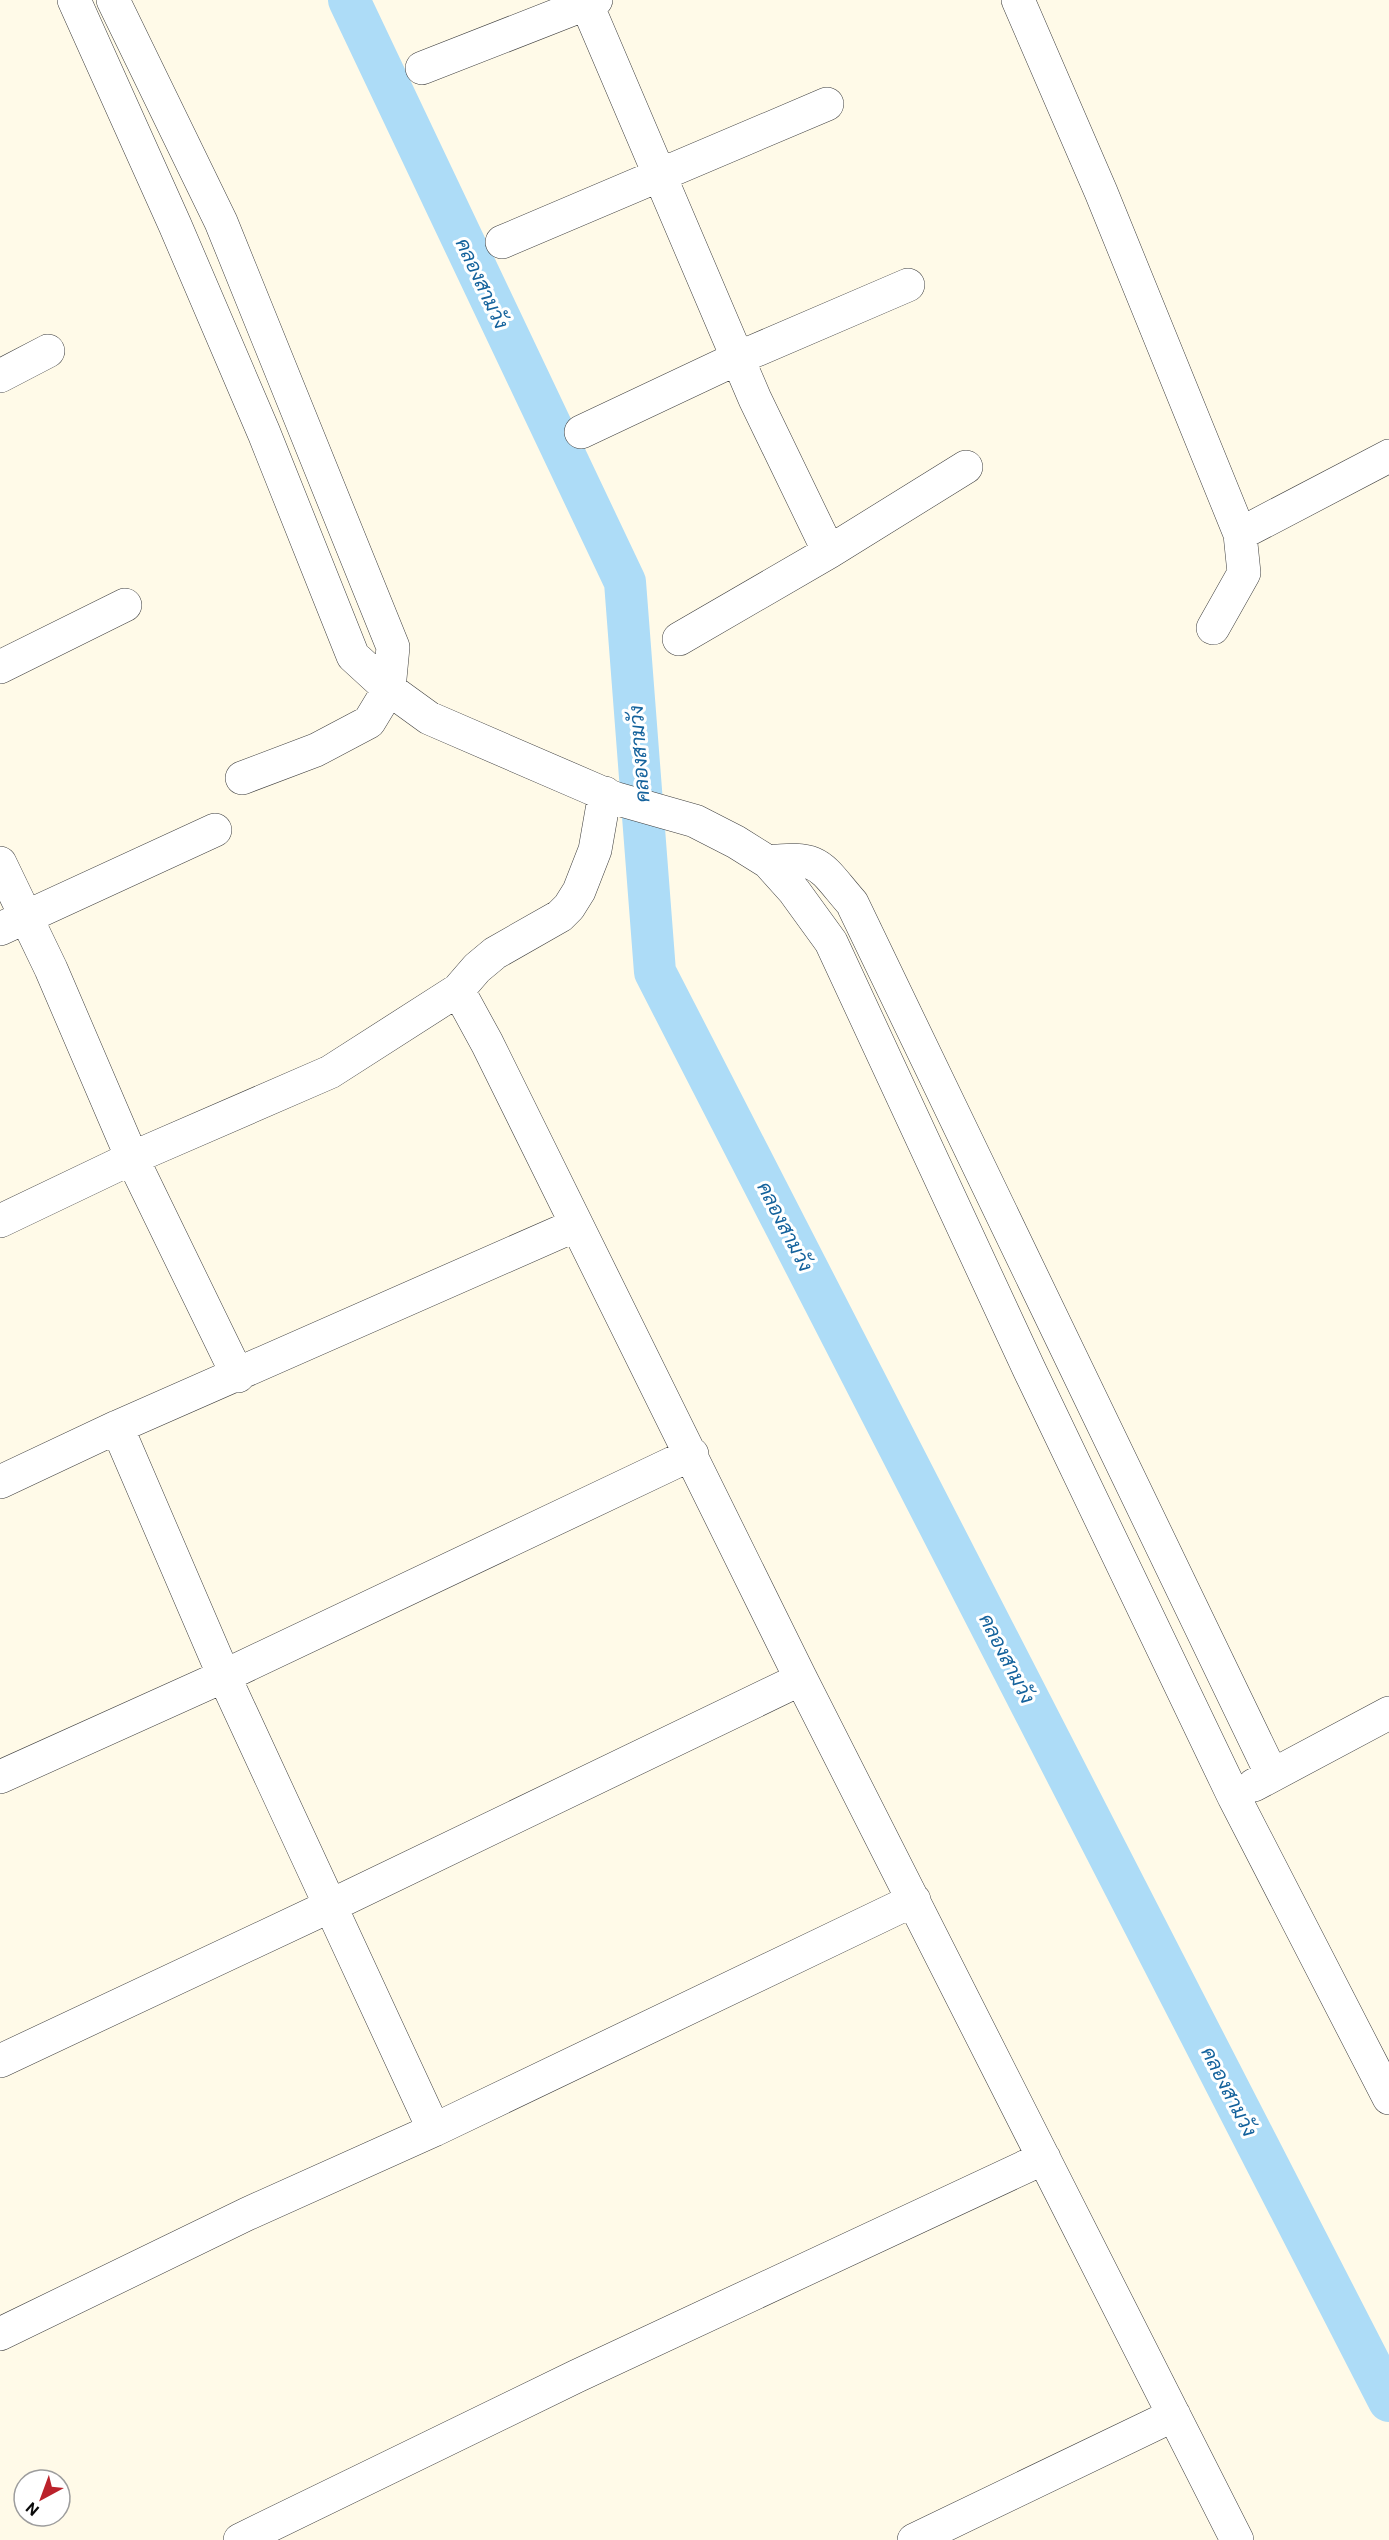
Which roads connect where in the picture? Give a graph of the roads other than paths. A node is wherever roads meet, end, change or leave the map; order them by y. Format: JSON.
{"nodes":[{"id":1,"x":74,"y":0,"type":"edge"},
{"id":2,"x":112,"y":0,"type":"edge"},
{"id":3,"x":1018,"y":0,"type":"edge"},
{"id":4,"x":590,"y":1,"type":"edge"},
{"id":5,"x":422,"y":68,"type":"dead end"},
{"id":6,"x":827,"y":104,"type":"dead end"},
{"id":7,"x":662,"y":176,"type":"junction"},
{"id":8,"x":502,"y":242,"type":"dead end"},
{"id":9,"x":908,"y":285,"type":"dead end"},
{"id":10,"x":48,"y":351,"type":"dead end"},
{"id":11,"x":738,"y":358,"type":"junction"},
{"id":12,"x":0,"y":376,"type":"edge"},
{"id":13,"x":581,"y":432,"type":"dead end"},
{"id":14,"x":1389,"y":456,"type":"edge"},
{"id":15,"x":966,"y":467,"type":"dead end"},
{"id":16,"x":1240,"y":534,"type":"junction"},
{"id":17,"x":829,"y":552,"type":"junction"},
{"id":18,"x":125,"y":605,"type":"dead end"},
{"id":19,"x":1214,"y":628,"type":"dead end"},
{"id":20,"x":679,"y":639,"type":"dead end"},
{"id":21,"x":0,"y":667,"type":"edge"},
{"id":22,"x":389,"y":689,"type":"junction"},
{"id":23,"x":242,"y":778,"type":"dead end"},
{"id":24,"x":610,"y":795,"type":"junction"},
{"id":25,"x":216,"y":830,"type":"dead end"},
{"id":26,"x":768,"y":862,"type":"junction"},
{"id":27,"x":0,"y":863,"type":"edge"},
{"id":28,"x":13,"y":922,"type":"edge"},
{"id":29,"x":458,"y":990,"type":"junction"},
{"id":30,"x":132,"y":1158,"type":"junction"},
{"id":31,"x":0,"y":1221,"type":"edge"},
{"id":32,"x":576,"y":1225,"type":"junction"},
{"id":33,"x":238,"y":1376,"type":"junction"},
{"id":34,"x":117,"y":1426,"type":"junction"},
{"id":35,"x":692,"y":1454,"type":"junction"},
{"id":36,"x":0,"y":1482,"type":"edge"},
{"id":37,"x":224,"y":1676,"type":"junction"},
{"id":38,"x":801,"y":1679,"type":"junction"},
{"id":39,"x":1389,"y":1713,"type":"edge"},
{"id":40,"x":1272,"y":1775,"type":"junction"},
{"id":41,"x":0,"y":1777,"type":"edge"},
{"id":42,"x":1234,"y":1797,"type":"junction"},
{"id":43,"x":914,"y":1900,"type":"junction"},
{"id":44,"x":330,"y":1906,"type":"junction"},
{"id":45,"x":0,"y":2061,"type":"edge"},
{"id":46,"x":1389,"y":2098,"type":"edge"},
{"id":47,"x":434,"y":2130,"type":"junction"},
{"id":48,"x":1044,"y":2158,"type":"junction"},
{"id":49,"x":0,"y":2334,"type":"edge"},
{"id":50,"x":1174,"y":2415,"type":"junction"},
{"id":51,"x":240,"y":2540,"type":"edge"},
{"id":52,"x":914,"y":2540,"type":"edge"},
{"id":53,"x":1237,"y":2540,"type":"edge"}],
"edges":[{"from":1,"to":22,"type":"street"},
{"from":2,"to":22,"type":"street"},
{"from":3,"to":16,"type":"street"},
{"from":4,"to":5,"type":"street"},
{"from":4,"to":7,"type":"street"},
{"from":6,"to":7,"type":"street"},
{"from":7,"to":8,"type":"street"},
{"from":7,"to":11,"type":"street"},
{"from":9,"to":11,"type":"street"},
{"from":10,"to":12,"type":"street"},
{"from":11,"to":13,"type":"street"},
{"from":11,"to":17,"type":"street"},
{"from":14,"to":16,"type":"street"},
{"from":15,"to":17,"type":"street"},
{"from":16,"to":19,"type":"street"},
{"from":17,"to":20,"type":"street"},
{"from":18,"to":21,"type":"street"},
{"from":22,"to":23,"type":"street"},
{"from":22,"to":24,"type":"street"},
{"from":24,"to":26,"type":"street"},
{"from":24,"to":29,"type":"street"},
{"from":25,"to":28,"type":"street"},
{"from":26,"to":40,"type":"street"},
{"from":26,"to":42,"type":"street"},
{"from":27,"to":28,"type":"street"},
{"from":28,"to":30,"type":"street"},
{"from":29,"to":30,"type":"street"},
{"from":29,"to":32,"type":"street"},
{"from":30,"to":31,"type":"street"},
{"from":30,"to":33,"type":"street"},
{"from":32,"to":33,"type":"street"},
{"from":32,"to":35,"type":"street"},
{"from":33,"to":34,"type":"street"},
{"from":34,"to":36,"type":"street"},
{"from":34,"to":37,"type":"street"},
{"from":35,"to":37,"type":"street"},
{"from":35,"to":38,"type":"street"},
{"from":37,"to":41,"type":"street"},
{"from":37,"to":44,"type":"street"},
{"from":38,"to":43,"type":"street"},
{"from":38,"to":44,"type":"street"},
{"from":39,"to":40,"type":"street"},
{"from":40,"to":42,"type":"street"},
{"from":42,"to":46,"type":"street"},
{"from":43,"to":47,"type":"street"},
{"from":43,"to":48,"type":"street"},
{"from":44,"to":45,"type":"street"},
{"from":44,"to":47,"type":"street"},
{"from":47,"to":49,"type":"street"},
{"from":48,"to":50,"type":"street"},
{"from":48,"to":51,"type":"street"},
{"from":50,"to":52,"type":"street"},
{"from":50,"to":53,"type":"street"}]}
